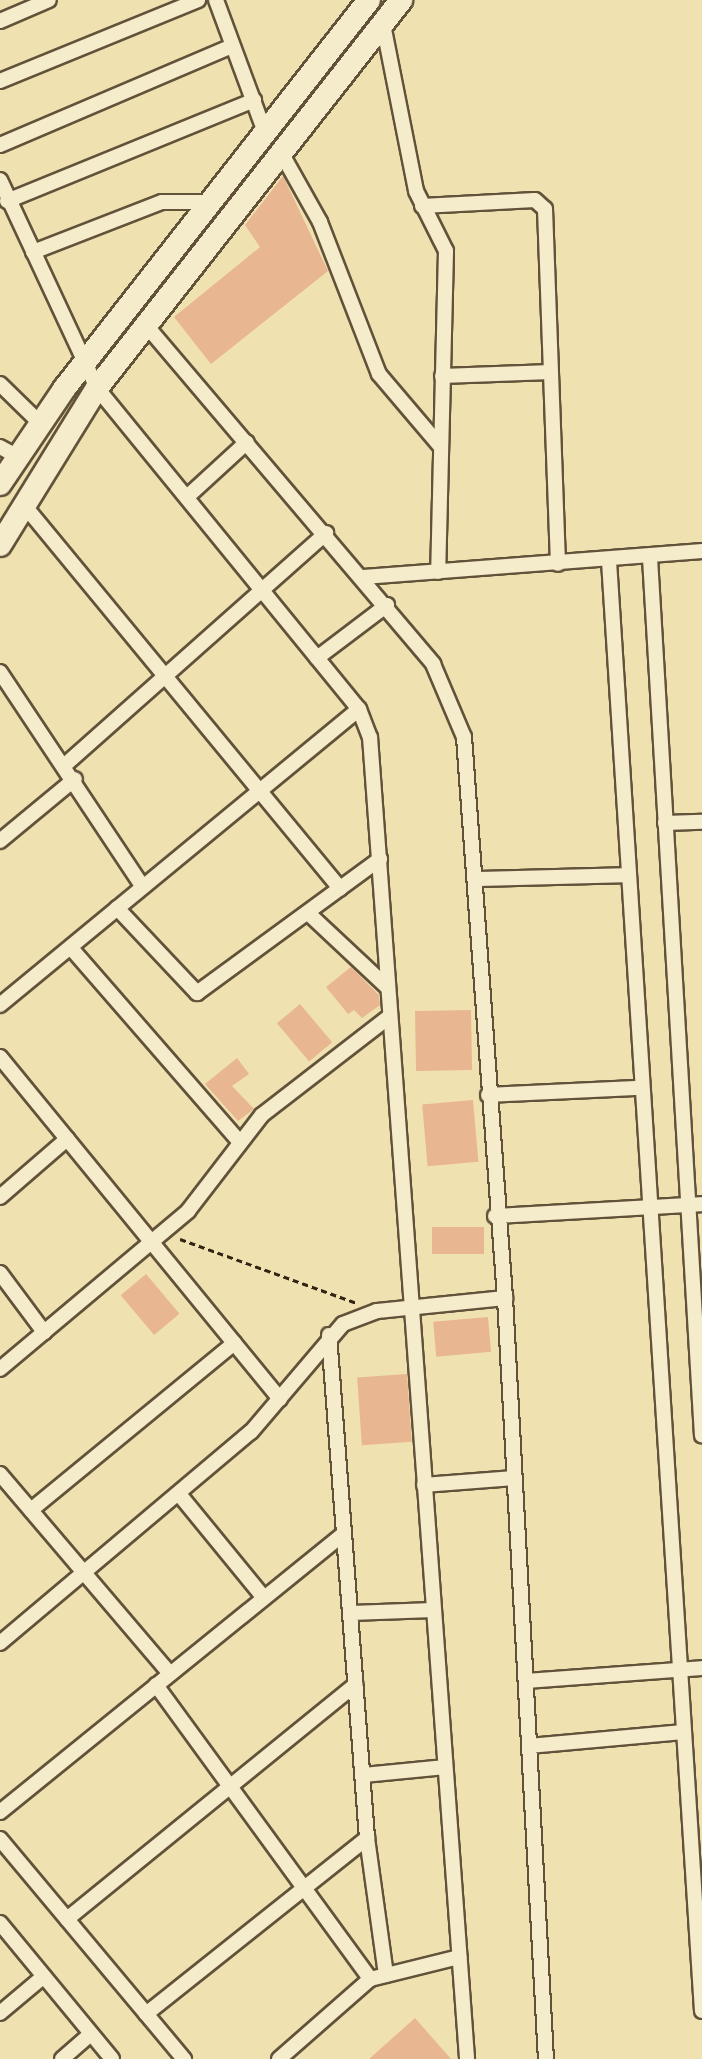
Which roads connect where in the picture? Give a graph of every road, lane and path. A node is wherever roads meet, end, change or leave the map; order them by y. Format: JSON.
{"nodes":[{"id":1,"x":49,"y":0,"type":"edge"},
{"id":2,"x":198,"y":0,"type":"edge"},
{"id":3,"x":216,"y":0,"type":"edge"},
{"id":4,"x":369,"y":0,"type":"edge"},
{"id":5,"x":401,"y":0,"type":"edge"},
{"id":6,"x":0,"y":21,"type":"edge"},
{"id":7,"x":383,"y":24,"type":"junction"},
{"id":8,"x":232,"y":46,"type":"junction"},
{"id":9,"x":0,"y":81,"type":"edge"},
{"id":10,"x":254,"y":100,"type":"junction"},
{"id":11,"x":264,"y":130,"type":"junction"},
{"id":12,"x":0,"y":145,"type":"edge"},
{"id":13,"x":283,"y":156,"type":"junction"},
{"id":14,"x":0,"y":180,"type":"edge"},
{"id":15,"x":7,"y":201,"type":"junction"},
{"id":16,"x":207,"y":202,"type":"junction"},
{"id":17,"x":422,"y":206,"type":"junction"},
{"id":18,"x":33,"y":252,"type":"junction"},
{"id":19,"x":145,"y":324,"type":"junction"},
{"id":20,"x":84,"y":366,"type":"junction"},
{"id":21,"x":551,"y":372,"type":"junction"},
{"id":22,"x":442,"y":376,"type":"junction"},
{"id":23,"x":0,"y":384,"type":"edge"},
{"id":24,"x":97,"y":388,"type":"junction"},
{"id":25,"x":39,"y":422,"type":"junction"},
{"id":26,"x":247,"y":442,"type":"junction"},
{"id":27,"x":440,"y":446,"type":"junction"},
{"id":28,"x":8,"y":452,"type":"edge"},
{"id":29,"x":0,"y":484,"type":"edge"},
{"id":30,"x":187,"y":497,"type":"junction"},
{"id":31,"x":24,"y":505,"type":"junction"},
{"id":32,"x":326,"y":533,"type":"junction"},
{"id":33,"x":0,"y":545,"type":"edge"},
{"id":34,"x":702,"y":551,"type":"edge"},
{"id":35,"x":650,"y":558,"type":"junction"},
{"id":36,"x":609,"y":561,"type":"junction"},
{"id":37,"x":558,"y":564,"type":"junction"},
{"id":38,"x":438,"y":572,"type":"junction"},
{"id":39,"x":364,"y":577,"type":"junction"},
{"id":40,"x":263,"y":591,"type":"junction"},
{"id":41,"x":387,"y":605,"type":"junction"},
{"id":42,"x":317,"y":658,"type":"junction"},
{"id":43,"x":166,"y":671,"type":"junction"},
{"id":44,"x":0,"y":672,"type":"edge"},
{"id":45,"x":359,"y":709,"type":"junction"},
{"id":46,"x":66,"y":764,"type":"junction"},
{"id":47,"x":75,"y":779,"type":"junction"},
{"id":48,"x":261,"y":790,"type":"junction"},
{"id":49,"x":702,"y":822,"type":"edge"},
{"id":50,"x":665,"y":823,"type":"junction"},
{"id":51,"x":0,"y":841,"type":"edge"},
{"id":52,"x":380,"y":859,"type":"junction"},
{"id":53,"x":626,"y":875,"type":"junction"},
{"id":54,"x":476,"y":879,"type":"junction"},
{"id":55,"x":143,"y":887,"type":"junction"},
{"id":56,"x":340,"y":888,"type":"junction"},
{"id":57,"x":117,"y":908,"type":"junction"},
{"id":58,"x":308,"y":913,"type":"junction"},
{"id":59,"x":71,"y":948,"type":"junction"},
{"id":60,"x":387,"y":987,"type":"junction"},
{"id":61,"x":0,"y":1005,"type":"edge"},
{"id":62,"x":389,"y":1017,"type":"junction"},
{"id":63,"x":0,"y":1057,"type":"edge"},
{"id":64,"x":639,"y":1088,"type":"junction"},
{"id":65,"x":488,"y":1095,"type":"junction"},
{"id":66,"x":67,"y":1139,"type":"junction"},
{"id":67,"x":239,"y":1141,"type":"junction"},
{"id":68,"x":0,"y":1197,"type":"edge"},
{"id":69,"x":694,"y":1204,"type":"edge"},
{"id":70,"x":646,"y":1207,"type":"junction"},
{"id":71,"x":495,"y":1216,"type":"junction"},
{"id":72,"x":156,"y":1237,"type":"junction"},
{"id":73,"x":0,"y":1273,"type":"edge"},
{"id":74,"x":505,"y":1298,"type":"junction"},
{"id":75,"x":411,"y":1306,"type":"junction"},
{"id":76,"x":377,"y":1311,"type":"junction"},
{"id":77,"x":44,"y":1332,"type":"junction"},
{"id":78,"x":329,"y":1335,"type":"junction"},
{"id":79,"x":234,"y":1343,"type":"junction"},
{"id":80,"x":0,"y":1369,"type":"edge"},
{"id":81,"x":701,"y":1398,"type":"edge"},
{"id":82,"x":280,"y":1399,"type":"junction"},
{"id":83,"x":702,"y":1435,"type":"edge"},
{"id":84,"x":0,"y":1474,"type":"edge"},
{"id":85,"x":514,"y":1478,"type":"junction"},
{"id":86,"x":424,"y":1485,"type":"junction"},
{"id":87,"x":179,"y":1494,"type":"junction"},
{"id":88,"x":31,"y":1510,"type":"junction"},
{"id":89,"x":343,"y":1534,"type":"junction"},
{"id":90,"x":84,"y":1573,"type":"junction"},
{"id":91,"x":264,"y":1598,"type":"junction"},
{"id":92,"x":433,"y":1610,"type":"junction"},
{"id":93,"x":351,"y":1613,"type":"junction"},
{"id":94,"x":0,"y":1643,"type":"edge"},
{"id":95,"x":702,"y":1668,"type":"edge"},
{"id":96,"x":678,"y":1671,"type":"junction"},
{"id":97,"x":170,"y":1674,"type":"junction"},
{"id":98,"x":526,"y":1681,"type":"junction"},
{"id":99,"x":356,"y":1684,"type":"junction"},
{"id":100,"x":156,"y":1685,"type":"junction"},
{"id":101,"x":683,"y":1732,"type":"junction"},
{"id":102,"x":529,"y":1746,"type":"junction"},
{"id":103,"x":444,"y":1767,"type":"junction"},
{"id":104,"x":363,"y":1775,"type":"junction"},
{"id":105,"x":232,"y":1784,"type":"junction"},
{"id":106,"x":0,"y":1812,"type":"edge"},
{"id":107,"x":367,"y":1838,"type":"junction"},
{"id":108,"x":0,"y":1839,"type":"edge"},
{"id":109,"x":306,"y":1887,"type":"junction"},
{"id":110,"x":67,"y":1919,"type":"junction"},
{"id":111,"x":0,"y":1923,"type":"edge"},
{"id":112,"x":459,"y":1957,"type":"junction"},
{"id":113,"x":386,"y":1975,"type":"junction"},
{"id":114,"x":44,"y":1976,"type":"junction"},
{"id":115,"x":370,"y":1979,"type":"junction"},
{"id":116,"x":702,"y":2011,"type":"edge"},
{"id":117,"x":0,"y":2013,"type":"edge"},
{"id":118,"x":146,"y":2014,"type":"junction"},
{"id":119,"x":91,"y":2034,"type":"junction"},
{"id":120,"x":62,"y":2059,"type":"edge"},
{"id":121,"x":112,"y":2059,"type":"edge"},
{"id":122,"x":184,"y":2059,"type":"edge"},
{"id":123,"x":279,"y":2059,"type":"edge"},
{"id":124,"x":467,"y":2059,"type":"edge"},
{"id":125,"x":546,"y":2059,"type":"edge"}],
"edges":[{"from":1,"to":6,"type":"street"},
{"from":2,"to":9,"type":"street"},
{"from":3,"to":8,"type":"street"},
{"from":4,"to":11,"type":"street"},
{"from":5,"to":7,"type":"street"},
{"from":7,"to":13,"type":"street"},
{"from":7,"to":17,"type":"street"},
{"from":8,"to":10,"type":"street"},
{"from":8,"to":12,"type":"street"},
{"from":10,"to":11,"type":"street"},
{"from":10,"to":15,"type":"street"},
{"from":11,"to":16,"type":"street"},
{"from":13,"to":19,"type":"street"},
{"from":13,"to":27,"type":"street"},
{"from":14,"to":15,"type":"street"},
{"from":15,"to":18,"type":"street"},
{"from":16,"to":18,"type":"street"},
{"from":16,"to":20,"type":"street"},
{"from":17,"to":21,"type":"street"},
{"from":17,"to":22,"type":"street"},
{"from":18,"to":20,"type":"street"},
{"from":19,"to":24,"type":"street"},
{"from":19,"to":26,"type":"street"},
{"from":20,"to":24,"type":"street"},
{"from":20,"to":25,"type":"street"},
{"from":21,"to":22,"type":"street"},
{"from":21,"to":37,"type":"street"},
{"from":22,"to":27,"type":"street"},
{"from":23,"to":25,"type":"street"},
{"from":24,"to":30,"type":"street"},
{"from":24,"to":31,"type":"street"},
{"from":25,"to":28,"type":"street"},
{"from":26,"to":30,"type":"street"},
{"from":26,"to":32,"type":"street"},
{"from":27,"to":38,"type":"street"},
{"from":28,"to":29,"type":"street"},
{"from":30,"to":40,"type":"street"},
{"from":31,"to":33,"type":"street"},
{"from":31,"to":43,"type":"street"},
{"from":32,"to":39,"type":"street"},
{"from":32,"to":40,"type":"street"},
{"from":34,"to":35,"type":"street"},
{"from":35,"to":36,"type":"street"},
{"from":35,"to":50,"type":"street"},
{"from":36,"to":37,"type":"street"},
{"from":36,"to":53,"type":"street"},
{"from":37,"to":38,"type":"street"},
{"from":38,"to":39,"type":"street"},
{"from":39,"to":41,"type":"street"},
{"from":40,"to":42,"type":"street"},
{"from":40,"to":43,"type":"street"},
{"from":41,"to":42,"type":"street"},
{"from":41,"to":54,"type":"street"},
{"from":42,"to":45,"type":"street"},
{"from":43,"to":46,"type":"street"},
{"from":43,"to":48,"type":"street"},
{"from":44,"to":46,"type":"street"},
{"from":45,"to":48,"type":"street"},
{"from":45,"to":52,"type":"street"},
{"from":46,"to":47,"type":"street"},
{"from":47,"to":51,"type":"street"},
{"from":47,"to":55,"type":"street"},
{"from":48,"to":55,"type":"street"},
{"from":48,"to":56,"type":"street"},
{"from":49,"to":50,"type":"street"},
{"from":50,"to":69,"type":"street"},
{"from":52,"to":56,"type":"street"},
{"from":52,"to":60,"type":"street"},
{"from":53,"to":54,"type":"street"},
{"from":53,"to":64,"type":"street"},
{"from":54,"to":65,"type":"street"},
{"from":55,"to":57,"type":"street"},
{"from":56,"to":58,"type":"street"},
{"from":57,"to":58,"type":"street"},
{"from":57,"to":59,"type":"street"},
{"from":58,"to":60,"type":"street"},
{"from":59,"to":61,"type":"street"},
{"from":59,"to":67,"type":"street"},
{"from":60,"to":62,"type":"street"},
{"from":62,"to":67,"type":"street"},
{"from":62,"to":75,"type":"street"},
{"from":63,"to":66,"type":"street"},
{"from":64,"to":65,"type":"street"},
{"from":64,"to":70,"type":"street"},
{"from":65,"to":71,"type":"street"},
{"from":66,"to":68,"type":"street"},
{"from":66,"to":72,"type":"street"},
{"from":67,"to":72,"type":"street"},
{"from":69,"to":70,"type":"street"},
{"from":69,"to":81,"type":"street"},
{"from":70,"to":71,"type":"street"},
{"from":70,"to":96,"type":"street"},
{"from":71,"to":74,"type":"street"},
{"from":72,"to":76,"type":"path"},
{"from":72,"to":77,"type":"street"},
{"from":72,"to":79,"type":"street"},
{"from":73,"to":77,"type":"street"},
{"from":74,"to":75,"type":"street"},
{"from":74,"to":85,"type":"street"},
{"from":75,"to":76,"type":"street"},
{"from":75,"to":86,"type":"street"},
{"from":76,"to":78,"type":"street"},
{"from":77,"to":80,"type":"street"},
{"from":78,"to":82,"type":"street"},
{"from":78,"to":89,"type":"street"},
{"from":79,"to":82,"type":"street"},
{"from":79,"to":88,"type":"street"},
{"from":81,"to":83,"type":"street"},
{"from":82,"to":87,"type":"street"},
{"from":84,"to":88,"type":"street"},
{"from":85,"to":86,"type":"street"},
{"from":85,"to":98,"type":"street"},
{"from":86,"to":92,"type":"street"},
{"from":87,"to":90,"type":"street"},
{"from":87,"to":91,"type":"street"},
{"from":88,"to":90,"type":"street"},
{"from":89,"to":91,"type":"street"},
{"from":89,"to":93,"type":"street"},
{"from":90,"to":94,"type":"street"},
{"from":90,"to":97,"type":"street"},
{"from":91,"to":97,"type":"street"},
{"from":92,"to":93,"type":"street"},
{"from":92,"to":103,"type":"street"},
{"from":93,"to":99,"type":"street"},
{"from":95,"to":96,"type":"street"},
{"from":96,"to":98,"type":"street"},
{"from":96,"to":101,"type":"street"},
{"from":97,"to":100,"type":"street"},
{"from":98,"to":102,"type":"street"},
{"from":99,"to":104,"type":"street"},
{"from":99,"to":105,"type":"street"},
{"from":100,"to":105,"type":"street"},
{"from":100,"to":106,"type":"street"},
{"from":101,"to":102,"type":"street"},
{"from":101,"to":116,"type":"street"},
{"from":102,"to":125,"type":"street"},
{"from":103,"to":104,"type":"street"},
{"from":103,"to":112,"type":"street"},
{"from":104,"to":107,"type":"street"},
{"from":105,"to":109,"type":"street"},
{"from":105,"to":110,"type":"street"},
{"from":107,"to":109,"type":"street"},
{"from":107,"to":113,"type":"street"},
{"from":108,"to":110,"type":"street"},
{"from":109,"to":115,"type":"street"},
{"from":109,"to":118,"type":"street"},
{"from":110,"to":118,"type":"street"},
{"from":111,"to":114,"type":"street"},
{"from":112,"to":113,"type":"street"},
{"from":112,"to":124,"type":"street"},
{"from":113,"to":115,"type":"street"},
{"from":114,"to":117,"type":"street"},
{"from":114,"to":119,"type":"street"},
{"from":115,"to":123,"type":"street"},
{"from":118,"to":122,"type":"street"},
{"from":119,"to":120,"type":"street"},
{"from":119,"to":121,"type":"street"}]}
